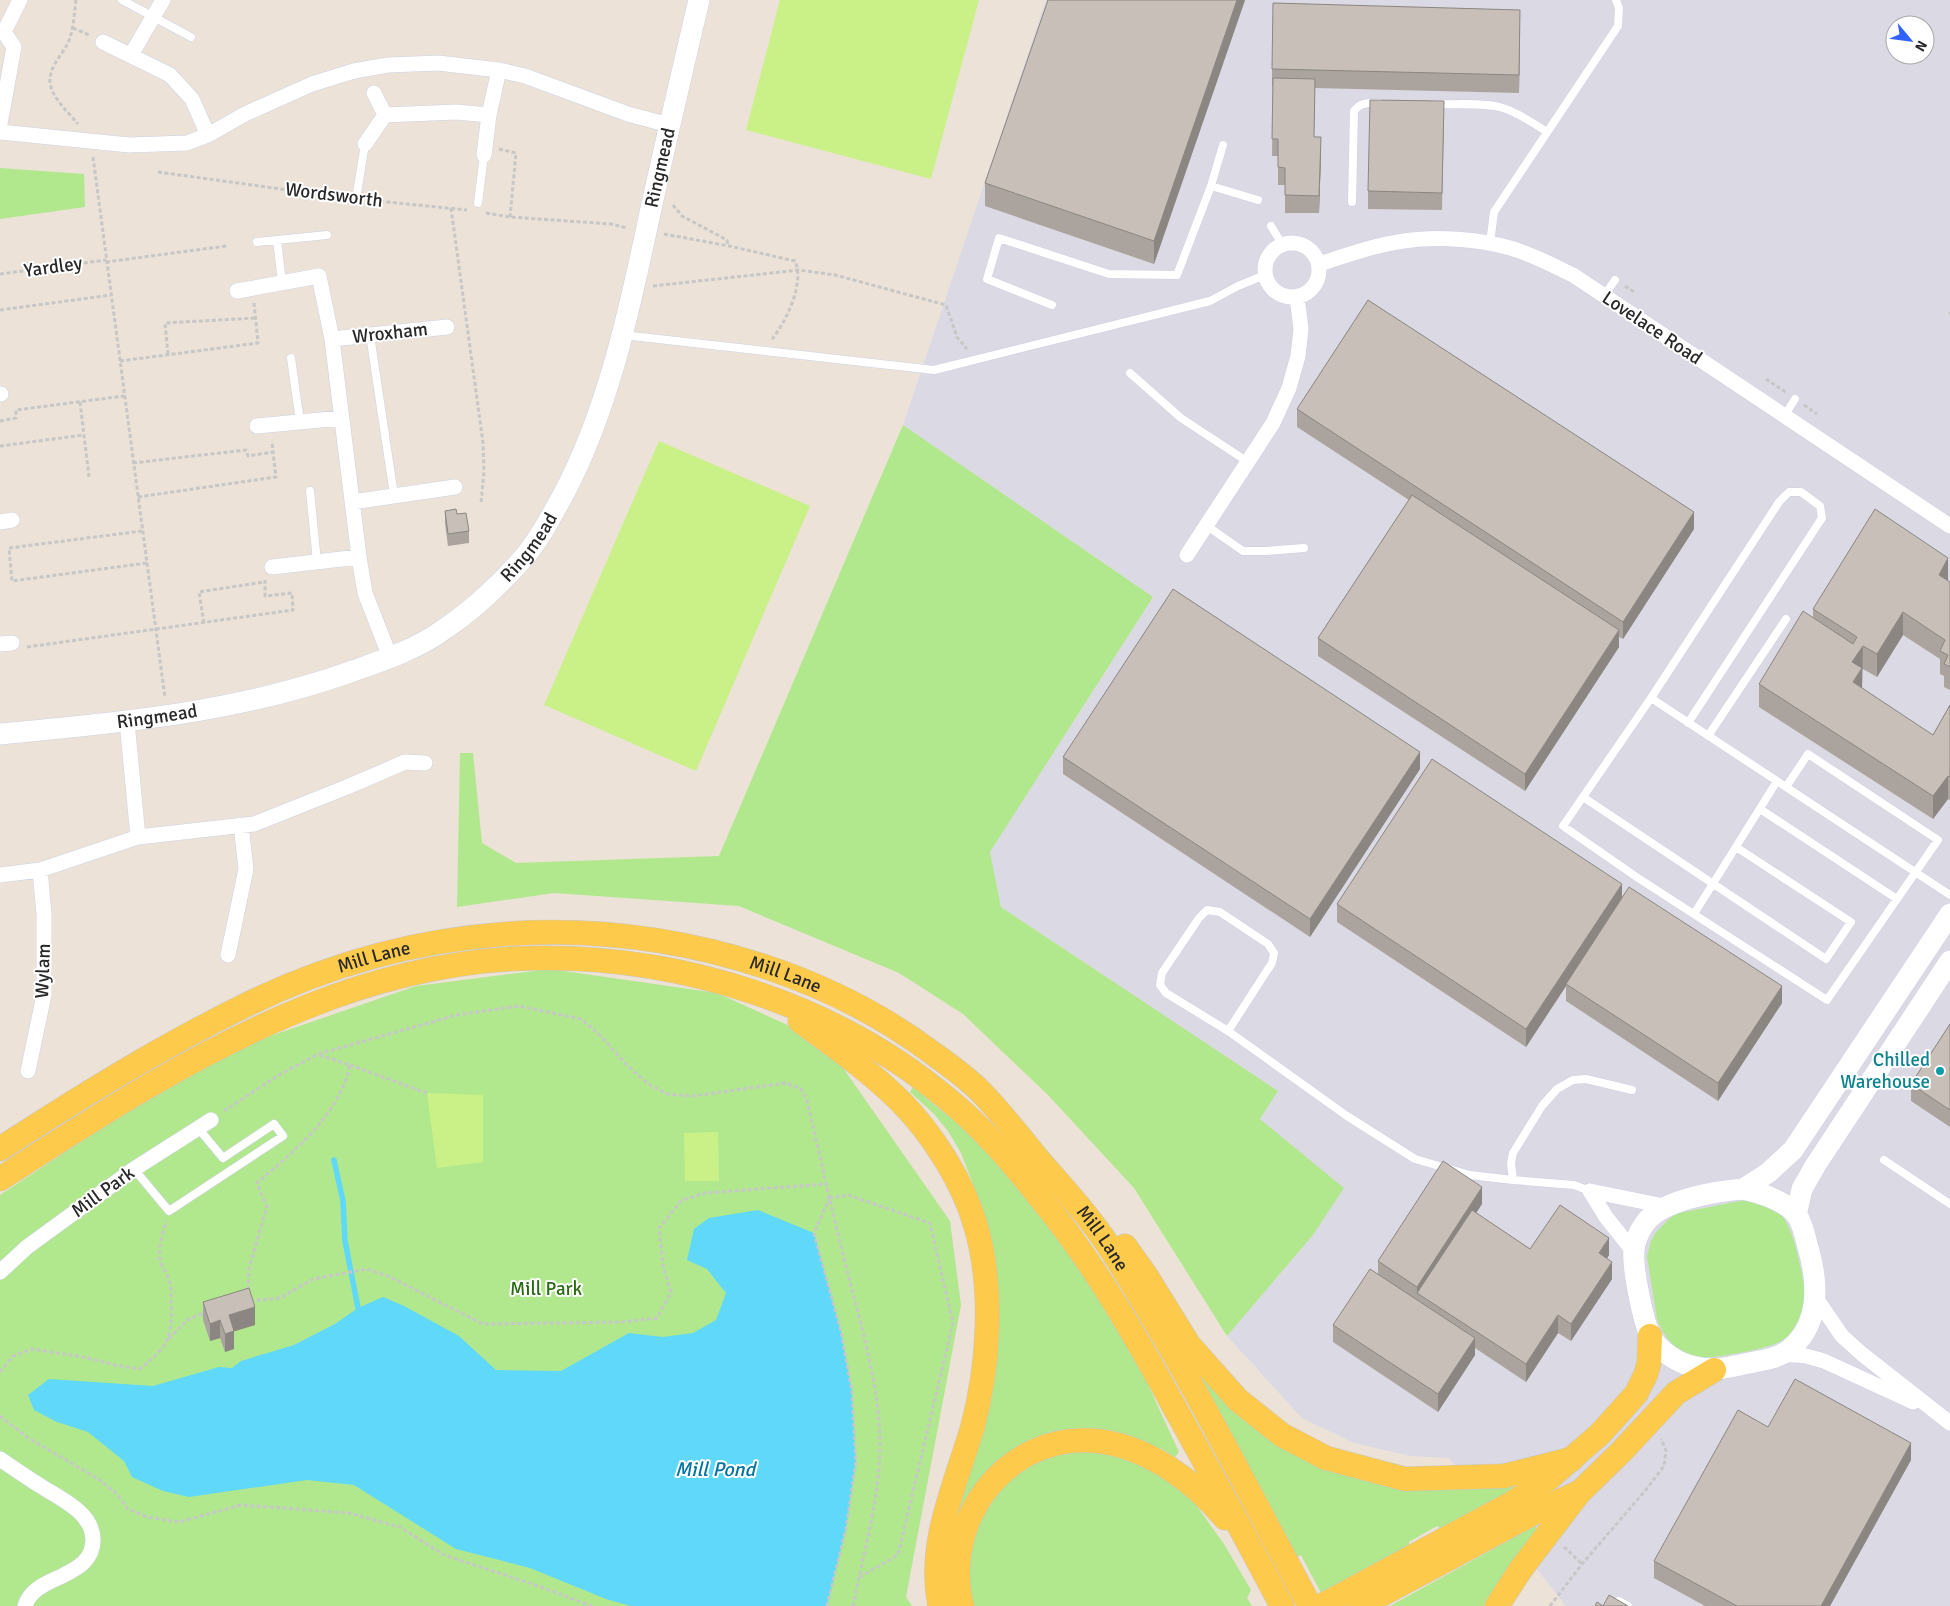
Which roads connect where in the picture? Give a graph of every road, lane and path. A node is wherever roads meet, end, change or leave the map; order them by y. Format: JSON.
{"nodes":[{"id":1,"x":20,"y":0,"type":"edge"},
{"id":2,"x":76,"y":0,"type":"edge"},
{"id":3,"x":122,"y":0,"type":"edge"},
{"id":4,"x":163,"y":0,"type":"edge"},
{"id":5,"x":699,"y":0,"type":"edge"},
{"id":6,"x":1616,"y":0,"type":"edge"},
{"id":7,"x":153,"y":17,"type":"junction"},
{"id":8,"x":2,"y":32,"type":"edge"},
{"id":9,"x":191,"y":37,"type":"dead end"},
{"id":10,"x":103,"y":42,"type":"dead end"},
{"id":11,"x":131,"y":55,"type":"junction"},
{"id":12,"x":499,"y":70,"type":"junction"},
{"id":13,"x":374,"y":93,"type":"dead end"},
{"id":14,"x":1384,"y":103,"type":"edge"},
{"id":15,"x":1422,"y":104,"type":"edge"},
{"id":16,"x":385,"y":115,"type":"junction"},
{"id":17,"x":488,"y":115,"type":"junction"},
{"id":18,"x":0,"y":124,"type":"edge"},
{"id":19,"x":669,"y":125,"type":"junction"},
{"id":20,"x":82,"y":128,"type":"dead end"},
{"id":21,"x":0,"y":132,"type":"edge"},
{"id":22,"x":1547,"y":132,"type":"junction"},
{"id":23,"x":208,"y":135,"type":"junction"},
{"id":24,"x":498,"y":141,"type":"dead end"},
{"id":25,"x":365,"y":144,"type":"joint"},
{"id":26,"x":1223,"y":145,"type":"dead end"},
{"id":27,"x":484,"y":155,"type":"joint"},
{"id":28,"x":94,"y":166,"type":"dead end"},
{"id":29,"x":158,"y":172,"type":"dead end"},
{"id":30,"x":1211,"y":186,"type":"junction"},
{"id":31,"x":357,"y":193,"type":"dead end"},
{"id":32,"x":346,"y":198,"type":"dead end"},
{"id":33,"x":366,"y":200,"type":"dead end"},
{"id":34,"x":1258,"y":200,"type":"dead end"},
{"id":35,"x":674,"y":201,"type":"dead end"},
{"id":36,"x":478,"y":202,"type":"dead end"},
{"id":37,"x":1352,"y":202,"type":"dead end"},
{"id":38,"x":451,"y":208,"type":"junction"},
{"id":39,"x":468,"y":210,"type":"dead end"},
{"id":40,"x":485,"y":212,"type":"dead end"},
{"id":41,"x":510,"y":217,"type":"junction"},
{"id":42,"x":1271,"y":226,"type":"dead end"},
{"id":43,"x":627,"y":228,"type":"dead end"},
{"id":44,"x":664,"y":234,"type":"dead end"},
{"id":45,"x":326,"y":235,"type":"dead end"},
{"id":46,"x":277,"y":240,"type":"junction"},
{"id":47,"x":257,"y":242,"type":"dead end"},
{"id":48,"x":1490,"y":243,"type":"junction"},
{"id":49,"x":1282,"y":244,"type":"junction"},
{"id":50,"x":226,"y":246,"type":"dead end"},
{"id":51,"x":729,"y":246,"type":"junction"},
{"id":52,"x":106,"y":261,"type":"junction"},
{"id":53,"x":1319,"y":264,"type":"junction"},
{"id":54,"x":799,"y":270,"type":"junction"},
{"id":55,"x":0,"y":274,"type":"edge"},
{"id":56,"x":1265,"y":275,"type":"junction"},
{"id":57,"x":1615,"y":280,"type":"dead end"},
{"id":58,"x":282,"y":282,"type":"junction"},
{"id":59,"x":647,"y":286,"type":"dead end"},
{"id":60,"x":245,"y":289,"type":"joint"},
{"id":61,"x":111,"y":295,"type":"junction"},
{"id":62,"x":1604,"y":296,"type":"junction"},
{"id":63,"x":1297,"y":297,"type":"junction"},
{"id":64,"x":1052,"y":304,"type":"dead end"},
{"id":65,"x":0,"y":310,"type":"edge"},
{"id":66,"x":255,"y":318,"type":"junction"},
{"id":67,"x":447,"y":327,"type":"dead end"},
{"id":68,"x":370,"y":335,"type":"junction"},
{"id":69,"x":621,"y":335,"type":"junction"},
{"id":70,"x":332,"y":339,"type":"junction"},
{"id":71,"x":763,"y":351,"type":"junction"},
{"id":72,"x":969,"y":352,"type":"dead end"},
{"id":73,"x":168,"y":354,"type":"junction"},
{"id":74,"x":291,"y":358,"type":"dead end"},
{"id":75,"x":120,"y":361,"type":"junction"},
{"id":76,"x":1130,"y":373,"type":"dead end"},
{"id":77,"x":124,"y":396,"type":"junction"},
{"id":78,"x":1795,"y":399,"type":"dead end"},
{"id":79,"x":80,"y":402,"type":"junction"},
{"id":80,"x":1785,"y":415,"type":"junction"},
{"id":81,"x":341,"y":418,"type":"junction"},
{"id":82,"x":0,"y":421,"type":"edge"},
{"id":83,"x":300,"y":422,"type":"junction"},
{"id":84,"x":264,"y":425,"type":"joint"},
{"id":85,"x":84,"y":435,"type":"junction"},
{"id":86,"x":0,"y":446,"type":"edge"},
{"id":87,"x":273,"y":452,"type":"junction"},
{"id":88,"x":1248,"y":462,"type":"junction"},
{"id":89,"x":133,"y":463,"type":"junction"},
{"id":90,"x":89,"y":477,"type":"dead end"},
{"id":91,"x":455,"y":487,"type":"dead end"},
{"id":92,"x":310,"y":491,"type":"dead end"},
{"id":93,"x":394,"y":495,"type":"junction"},
{"id":94,"x":138,"y":497,"type":"junction"},
{"id":95,"x":352,"y":502,"type":"junction"},
{"id":96,"x":481,"y":504,"type":"dead end"},
{"id":97,"x":1207,"y":526,"type":"junction"},
{"id":98,"x":1950,"y":526,"type":"edge"},
{"id":99,"x":142,"y":531,"type":"junction"},
{"id":100,"x":1304,"y":548,"type":"dead end"},
{"id":101,"x":1187,"y":555,"type":"dead end"},
{"id":102,"x":359,"y":557,"type":"junction"},
{"id":103,"x":317,"y":562,"type":"junction"},
{"id":104,"x":147,"y":563,"type":"junction"},
{"id":105,"x":272,"y":566,"type":"joint"},
{"id":106,"x":264,"y":582,"type":"junction"},
{"id":107,"x":1786,"y":619,"type":"dead end"},
{"id":108,"x":204,"y":623,"type":"junction"},
{"id":109,"x":156,"y":630,"type":"junction"},
{"id":110,"x":6,"y":643,"type":"edge"},
{"id":111,"x":390,"y":657,"type":"junction"},
{"id":112,"x":1651,"y":698,"type":"junction"},
{"id":113,"x":167,"y":716,"type":"junction"},
{"id":114,"x":127,"y":722,"type":"junction"},
{"id":115,"x":1688,"y":723,"type":"junction"},
{"id":116,"x":0,"y":734,"type":"edge"},
{"id":117,"x":1708,"y":736,"type":"junction"},
{"id":118,"x":425,"y":763,"type":"dead end"},
{"id":119,"x":1777,"y":781,"type":"junction"},
{"id":120,"x":1786,"y":787,"type":"junction"},
{"id":121,"x":1583,"y":796,"type":"junction"},
{"id":122,"x":1760,"y":809,"type":"junction"},
{"id":123,"x":241,"y":825,"type":"junction"},
{"id":124,"x":138,"y":836,"type":"junction"},
{"id":125,"x":1736,"y":847,"type":"junction"},
{"id":126,"x":40,"y":870,"type":"junction"},
{"id":127,"x":1916,"y":872,"type":"junction"},
{"id":128,"x":0,"y":875,"type":"edge"},
{"id":129,"x":1713,"y":884,"type":"junction"},
{"id":130,"x":1950,"y":895,"type":"edge"},
{"id":131,"x":1897,"y":899,"type":"junction"},
{"id":132,"x":1694,"y":914,"type":"junction"},
{"id":133,"x":1950,"y":914,"type":"edge"},
{"id":134,"x":228,"y":955,"type":"dead end"},
{"id":135,"x":1950,"y":961,"type":"edge"},
{"id":136,"x":760,"y":993,"type":"junction"},
{"id":137,"x":1228,"y":1031,"type":"junction"},
{"id":138,"x":318,"y":1054,"type":"junction"},
{"id":139,"x":350,"y":1065,"type":"junction"},
{"id":140,"x":28,"y":1071,"type":"dead end"},
{"id":141,"x":1632,"y":1090,"type":"dead end"},
{"id":142,"x":427,"y":1093,"type":"dead end"},
{"id":143,"x":982,"y":1093,"type":"junction"},
{"id":144,"x":204,"y":1124,"type":"junction"},
{"id":145,"x":0,"y":1149,"type":"edge"},
{"id":146,"x":1884,"y":1160,"type":"dead end"},
{"id":147,"x":134,"y":1169,"type":"junction"},
{"id":148,"x":0,"y":1179,"type":"edge"},
{"id":149,"x":1513,"y":1180,"type":"junction"},
{"id":150,"x":826,"y":1184,"type":"junction"},
{"id":151,"x":1743,"y":1190,"type":"junction"},
{"id":152,"x":1590,"y":1191,"type":"junction"},
{"id":153,"x":829,"y":1198,"type":"junction"},
{"id":154,"x":1950,"y":1204,"type":"edge"},
{"id":155,"x":1664,"y":1206,"type":"junction"},
{"id":156,"x":169,"y":1211,"type":"junction"},
{"id":157,"x":1796,"y":1215,"type":"junction"},
{"id":158,"x":1633,"y":1251,"type":"junction"},
{"id":159,"x":0,"y":1272,"type":"edge"},
{"id":160,"x":1816,"y":1298,"type":"junction"},
{"id":161,"x":215,"y":1310,"type":"edge"},
{"id":162,"x":1650,"y":1336,"type":"junction"},
{"id":163,"x":169,"y":1339,"type":"junction"},
{"id":164,"x":1783,"y":1354,"type":"junction"},
{"id":165,"x":1714,"y":1370,"type":"junction"},
{"id":166,"x":0,"y":1372,"type":"edge"},
{"id":167,"x":1935,"y":1412,"type":"junction"},
{"id":168,"x":0,"y":1416,"type":"edge"},
{"id":169,"x":1950,"y":1423,"type":"edge"},
{"id":170,"x":1661,"y":1439,"type":"dead end"},
{"id":171,"x":0,"y":1459,"type":"edge"},
{"id":172,"x":1572,"y":1459,"type":"junction"},
{"id":173,"x":1579,"y":1493,"type":"junction"},
{"id":174,"x":1257,"y":1559,"type":"junction"},
{"id":175,"x":859,"y":1577,"type":"junction"},
{"id":176,"x":1618,"y":1601,"type":"edge"},
{"id":177,"x":24,"y":1606,"type":"edge"},
{"id":178,"x":592,"y":1606,"type":"edge"},
{"id":179,"x":827,"y":1606,"type":"edge"},
{"id":180,"x":853,"y":1606,"type":"edge"},
{"id":181,"x":940,"y":1606,"type":"edge"},
{"id":182,"x":962,"y":1606,"type":"edge"},
{"id":183,"x":1282,"y":1606,"type":"edge"},
{"id":184,"x":1310,"y":1606,"type":"edge"},
{"id":185,"x":1321,"y":1606,"type":"edge"},
{"id":186,"x":1360,"y":1606,"type":"edge"},
{"id":187,"x":1497,"y":1606,"type":"edge"},
{"id":188,"x":1550,"y":1606,"type":"edge"},
{"id":189,"x":1628,"y":1606,"type":"edge"}],
"edges":[{"from":1,"to":8,"type":"street"},
{"from":2,"to":20,"type":"path"},
{"from":3,"to":7,"type":"lane"},
{"from":4,"to":7,"type":"street"},
{"from":5,"to":19,"type":"street","name":"Ringmead"},
{"from":6,"to":22,"type":"lane"},
{"from":7,"to":9,"type":"lane"},
{"from":7,"to":11,"type":"street"},
{"from":8,"to":18,"type":"street"},
{"from":10,"to":11,"type":"street"},
{"from":11,"to":23,"type":"street"},
{"from":12,"to":17,"type":"street"},
{"from":12,"to":19,"type":"street"},
{"from":12,"to":23,"type":"street"},
{"from":13,"to":16,"type":"street"},
{"from":14,"to":37,"type":"lane"},
{"from":15,"to":22,"type":"lane"},
{"from":16,"to":17,"type":"street"},
{"from":16,"to":25,"type":"street","name":"Wordsworth"},
{"from":17,"to":27,"type":"street"},
{"from":19,"to":69,"type":"street","name":"Ringmead"},
{"from":21,"to":23,"type":"street"},
{"from":22,"to":48,"type":"lane"},
{"from":24,"to":41,"type":"path"},
{"from":25,"to":31,"type":"lane","name":"Wordsworth"},
{"from":26,"to":30,"type":"lane"},
{"from":27,"to":36,"type":"lane"},
{"from":28,"to":52,"type":"path"},
{"from":29,"to":32,"type":"path","name":"Wordsworth"},
{"from":30,"to":34,"type":"lane"},
{"from":30,"to":64,"type":"lane"},
{"from":33,"to":38,"type":"path","name":"Wordsworth"},
{"from":35,"to":51,"type":"path"},
{"from":38,"to":39,"type":"path","name":"Wordsworth"},
{"from":38,"to":96,"type":"path"},
{"from":40,"to":41,"type":"path"},
{"from":41,"to":43,"type":"path"},
{"from":42,"to":49,"type":"lane"},
{"from":44,"to":51,"type":"path"},
{"from":45,"to":46,"type":"lane"},
{"from":46,"to":47,"type":"lane"},
{"from":46,"to":58,"type":"lane"},
{"from":48,"to":53,"type":"street","name":"Lovelace Road"},
{"from":48,"to":62,"type":"street","name":"Lovelace Road"},
{"from":49,"to":53,"type":"street"},
{"from":49,"to":56,"type":"street"},
{"from":50,"to":52,"type":"path","name":"Yardley"},
{"from":51,"to":54,"type":"path"},
{"from":52,"to":55,"type":"path","name":"Yardley"},
{"from":52,"to":61,"type":"path"},
{"from":53,"to":63,"type":"street"},
{"from":54,"to":59,"type":"path"},
{"from":54,"to":71,"type":"path"},
{"from":54,"to":72,"type":"path"},
{"from":56,"to":63,"type":"street"},
{"from":56,"to":71,"type":"lane"},
{"from":57,"to":62,"type":"lane"},
{"from":58,"to":60,"type":"street","name":"Wroxham"},
{"from":58,"to":70,"type":"street","name":"Wroxham"},
{"from":60,"to":66,"type":"path"},
{"from":61,"to":65,"type":"path"},
{"from":61,"to":75,"type":"path"},
{"from":62,"to":80,"type":"street","name":"Lovelace Road"},
{"from":63,"to":88,"type":"street"},
{"from":66,"to":73,"type":"path"},
{"from":66,"to":73,"type":"path"},
{"from":67,"to":68,"type":"street","name":"Wroxham"},
{"from":68,"to":70,"type":"street","name":"Wroxham"},
{"from":68,"to":93,"type":"lane"},
{"from":69,"to":71,"type":"lane"},
{"from":69,"to":111,"type":"street","name":"Ringmead"},
{"from":70,"to":81,"type":"street","name":"Wroxham"},
{"from":73,"to":75,"type":"path"},
{"from":74,"to":83,"type":"lane"},
{"from":75,"to":77,"type":"path"},
{"from":76,"to":88,"type":"lane"},
{"from":77,"to":79,"type":"path"},
{"from":77,"to":89,"type":"path"},
{"from":78,"to":80,"type":"lane"},
{"from":79,"to":82,"type":"path"},
{"from":79,"to":85,"type":"path"},
{"from":80,"to":98,"type":"street","name":"Lovelace Road"},
{"from":81,"to":83,"type":"street"},
{"from":81,"to":95,"type":"street","name":"Wroxham"},
{"from":83,"to":84,"type":"street"},
{"from":84,"to":87,"type":"path"},
{"from":85,"to":86,"type":"path"},
{"from":85,"to":90,"type":"path"},
{"from":87,"to":89,"type":"path"},
{"from":87,"to":94,"type":"path"},
{"from":88,"to":97,"type":"street"},
{"from":89,"to":94,"type":"path"},
{"from":91,"to":93,"type":"street"},
{"from":92,"to":103,"type":"lane"},
{"from":93,"to":95,"type":"street"},
{"from":94,"to":99,"type":"path"},
{"from":95,"to":102,"type":"street","name":"Wroxham"},
{"from":97,"to":100,"type":"lane"},
{"from":97,"to":101,"type":"street"},
{"from":99,"to":104,"type":"path"},
{"from":99,"to":104,"type":"path"},
{"from":102,"to":103,"type":"street"},
{"from":102,"to":111,"type":"street","name":"Wroxham"},
{"from":103,"to":105,"type":"street"},
{"from":104,"to":109,"type":"path"},
{"from":105,"to":106,"type":"path"},
{"from":106,"to":108,"type":"path"},
{"from":106,"to":108,"type":"path"},
{"from":107,"to":117,"type":"lane"},
{"from":108,"to":109,"type":"path"},
{"from":109,"to":110,"type":"path"},
{"from":109,"to":113,"type":"path"},
{"from":111,"to":113,"type":"street","name":"Ringmead"},
{"from":112,"to":115,"type":"lane"},
{"from":112,"to":115,"type":"lane"},
{"from":112,"to":121,"type":"lane"},
{"from":113,"to":114,"type":"street","name":"Ringmead"},
{"from":114,"to":116,"type":"street","name":"Ringmead"},
{"from":114,"to":124,"type":"street"},
{"from":115,"to":117,"type":"lane"},
{"from":117,"to":119,"type":"lane"},
{"from":118,"to":123,"type":"street"},
{"from":119,"to":120,"type":"lane"},
{"from":119,"to":122,"type":"lane"},
{"from":120,"to":127,"type":"lane"},
{"from":120,"to":127,"type":"lane"},
{"from":121,"to":129,"type":"lane"},
{"from":121,"to":132,"type":"lane"},
{"from":122,"to":125,"type":"lane"},
{"from":122,"to":131,"type":"lane"},
{"from":123,"to":124,"type":"street"},
{"from":123,"to":134,"type":"street"},
{"from":124,"to":126,"type":"street"},
{"from":125,"to":129,"type":"lane"},
{"from":125,"to":129,"type":"lane"},
{"from":126,"to":128,"type":"street"},
{"from":126,"to":140,"type":"street","name":"Wylam"},
{"from":127,"to":130,"type":"lane"},
{"from":127,"to":131,"type":"lane"},
{"from":129,"to":132,"type":"lane"},
{"from":131,"to":132,"type":"lane"},
{"from":133,"to":151,"type":"street"},
{"from":135,"to":157,"type":"street"},
{"from":136,"to":148,"type":"main road","name":"Mill Lane"},
{"from":136,"to":174,"type":"main road","name":"Mill Lane"},
{"from":136,"to":181,"type":"main road"},
{"from":137,"to":137,"type":"lane"},
{"from":137,"to":149,"type":"lane"},
{"from":138,"to":139,"type":"path"},
{"from":138,"to":144,"type":"path"},
{"from":138,"to":150,"type":"path"},
{"from":139,"to":142,"type":"path"},
{"from":139,"to":150,"type":"path"},
{"from":141,"to":149,"type":"lane"},
{"from":143,"to":145,"type":"main road","name":"Mill Lane"},
{"from":143,"to":172,"type":"main road"},
{"from":143,"to":184,"type":"main road","name":"Mill Lane"},
{"from":144,"to":147,"type":"street","name":"Mill Park"},
{"from":144,"to":156,"type":"lane"},
{"from":146,"to":154,"type":"lane"},
{"from":147,"to":156,"type":"lane"},
{"from":147,"to":159,"type":"street","name":"Mill Park"},
{"from":149,"to":152,"type":"lane"},
{"from":150,"to":153,"type":"path"},
{"from":151,"to":155,"type":"street"},
{"from":151,"to":157,"type":"street"},
{"from":152,"to":155,"type":"street"},
{"from":152,"to":158,"type":"street"},
{"from":153,"to":175,"type":"path"},
{"from":153,"to":175,"type":"path"},
{"from":153,"to":179,"type":"path"},
{"from":155,"to":158,"type":"street"},
{"from":156,"to":163,"type":"path"},
{"from":157,"to":160,"type":"street"},
{"from":158,"to":162,"type":"street"},
{"from":160,"to":164,"type":"street"},
{"from":160,"to":167,"type":"street"},
{"from":161,"to":163,"type":"path"},
{"from":162,"to":165,"type":"street"},
{"from":162,"to":172,"type":"main road"},
{"from":163,"to":166,"type":"path"},
{"from":164,"to":165,"type":"street"},
{"from":164,"to":167,"type":"street"},
{"from":165,"to":173,"type":"main road"},
{"from":167,"to":169,"type":"street"},
{"from":168,"to":178,"type":"path"},
{"from":170,"to":188,"type":"path"},
{"from":171,"to":177,"type":"street"},
{"from":172,"to":185,"type":"main road"},
{"from":173,"to":186,"type":"main road"},
{"from":173,"to":187,"type":"main road"},
{"from":174,"to":182,"type":"main road"},
{"from":174,"to":183,"type":"main road","name":"Mill Lane"},
{"from":175,"to":180,"type":"path"},
{"from":176,"to":189,"type":"lane"}]}
